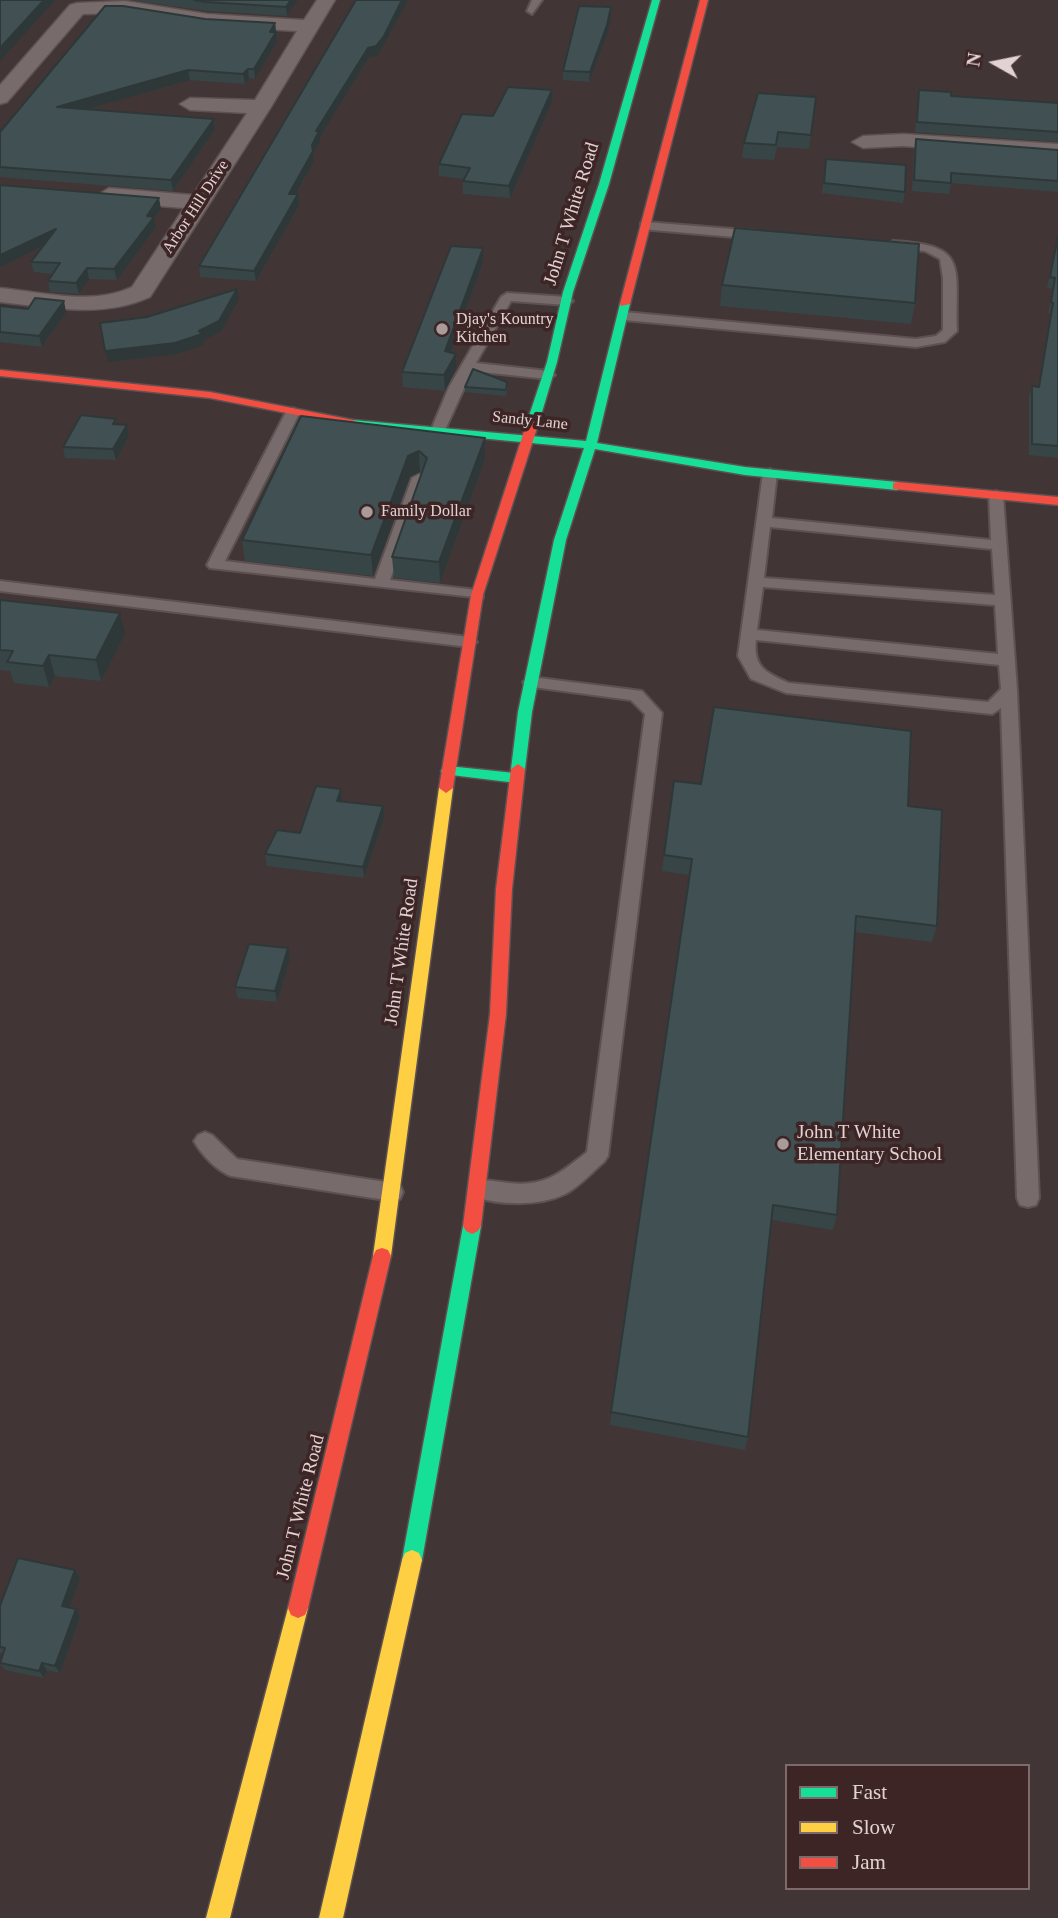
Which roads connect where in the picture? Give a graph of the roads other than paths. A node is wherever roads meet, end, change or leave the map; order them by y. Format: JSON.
{"nodes":[{"id":1,"x":326,"y":0,"type":"edge"},
{"id":2,"x":656,"y":0,"type":"edge"},
{"id":3,"x":704,"y":0,"type":"edge"},
{"id":4,"x":310,"y":26,"type":"junction"},
{"id":5,"x":0,"y":98,"type":"edge"},
{"id":6,"x":190,"y":104,"type":"dead end"},
{"id":7,"x":261,"y":107,"type":"junction"},
{"id":8,"x":863,"y":142,"type":"dead end"},
{"id":9,"x":1058,"y":151,"type":"edge"},
{"id":10,"x":93,"y":194,"type":"edge"},
{"id":11,"x":199,"y":202,"type":"junction"},
{"id":12,"x":645,"y":226,"type":"junction"},
{"id":13,"x":767,"y":235,"type":"edge"},
{"id":14,"x":873,"y":243,"type":"edge"},
{"id":15,"x":0,"y":295,"type":"edge"},
{"id":16,"x":567,"y":301,"type":"junction"},
{"id":17,"x":624,"y":316,"type":"junction"},
{"id":18,"x":467,"y":366,"type":"junction"},
{"id":19,"x":0,"y":373,"type":"edge"},
{"id":20,"x":548,"y":375,"type":"junction"},
{"id":21,"x":293,"y":412,"type":"junction"},
{"id":22,"x":438,"y":430,"type":"junction"},
{"id":23,"x":527,"y":438,"type":"junction"},
{"id":24,"x":591,"y":445,"type":"junction"},
{"id":25,"x":770,"y":473,"type":"junction"},
{"id":26,"x":419,"y":478,"type":"edge"},
{"id":27,"x":996,"y":495,"type":"junction"},
{"id":28,"x":1058,"y":501,"type":"edge"},
{"id":29,"x":764,"y":522,"type":"junction"},
{"id":30,"x":999,"y":545,"type":"junction"},
{"id":31,"x":756,"y":582,"type":"junction"},
{"id":32,"x":381,"y":584,"type":"junction"},
{"id":33,"x":0,"y":586,"type":"edge"},
{"id":34,"x":477,"y":595,"type":"junction"},
{"id":35,"x":1003,"y":601,"type":"junction"},
{"id":36,"x":748,"y":634,"type":"junction"},
{"id":37,"x":469,"y":642,"type":"junction"},
{"id":38,"x":1006,"y":660,"type":"junction"},
{"id":39,"x":531,"y":682,"type":"junction"},
{"id":40,"x":1009,"y":690,"type":"junction"},
{"id":41,"x":448,"y":771,"type":"junction"},
{"id":42,"x":517,"y":778,"type":"junction"},
{"id":43,"x":205,"y":1142,"type":"dead end"},
{"id":44,"x":479,"y":1189,"type":"junction"},
{"id":45,"x":392,"y":1192,"type":"junction"},
{"id":46,"x":1028,"y":1198,"type":"dead end"},
{"id":47,"x":218,"y":1918,"type":"edge"},
{"id":48,"x":331,"y":1918,"type":"edge"}],
"edges":[{"from":1,"to":4,"type":"street","name":"Arbor Hill Drive"},
{"from":2,"to":16,"type":"main road","name":"John T White Road"},
{"from":3,"to":12,"type":"main road"},
{"from":4,"to":5,"type":"street"},
{"from":4,"to":7,"type":"street","name":"Arbor Hill Drive"},
{"from":6,"to":7,"type":"street"},
{"from":7,"to":11,"type":"street","name":"Arbor Hill Drive"},
{"from":8,"to":9,"type":"street"},
{"from":10,"to":11,"type":"street"},
{"from":11,"to":15,"type":"street","name":"Arbor Hill Drive"},
{"from":12,"to":13,"type":"lane"},
{"from":12,"to":17,"type":"main road"},
{"from":14,"to":17,"type":"lane"},
{"from":16,"to":18,"type":"lane"},
{"from":16,"to":20,"type":"main road","name":"John T White Road"},
{"from":17,"to":24,"type":"main road"},
{"from":18,"to":20,"type":"lane"},
{"from":18,"to":22,"type":"lane"},
{"from":19,"to":21,"type":"main road","name":"Sandy Lane"},
{"from":20,"to":23,"type":"main road","name":"John T White Road"},
{"from":21,"to":22,"type":"main road","name":"Sandy Lane"},
{"from":21,"to":32,"type":"lane"},
{"from":22,"to":23,"type":"main road","name":"Sandy Lane"},
{"from":23,"to":24,"type":"main road","name":"Sandy Lane"},
{"from":23,"to":34,"type":"main road","name":"John T White Road"},
{"from":24,"to":25,"type":"main road","name":"Sandy Lane"},
{"from":24,"to":39,"type":"main road"},
{"from":25,"to":27,"type":"main road","name":"Sandy Lane"},
{"from":25,"to":29,"type":"lane"},
{"from":26,"to":32,"type":"lane"},
{"from":27,"to":28,"type":"main road","name":"Sandy Lane"},
{"from":27,"to":30,"type":"lane"},
{"from":29,"to":30,"type":"lane"},
{"from":29,"to":31,"type":"lane"},
{"from":30,"to":35,"type":"lane"},
{"from":31,"to":35,"type":"lane"},
{"from":31,"to":36,"type":"lane"},
{"from":32,"to":34,"type":"lane"},
{"from":33,"to":37,"type":"lane"},
{"from":34,"to":37,"type":"main road","name":"John T White Road"},
{"from":35,"to":38,"type":"lane"},
{"from":36,"to":38,"type":"lane"},
{"from":36,"to":40,"type":"lane"},
{"from":37,"to":41,"type":"main road","name":"John T White Road"},
{"from":38,"to":40,"type":"lane"},
{"from":39,"to":42,"type":"main road"},
{"from":39,"to":44,"type":"lane"},
{"from":40,"to":46,"type":"lane"},
{"from":41,"to":42,"type":"main road"},
{"from":41,"to":45,"type":"main road","name":"John T White Road"},
{"from":42,"to":44,"type":"main road"},
{"from":43,"to":45,"type":"lane"},
{"from":44,"to":48,"type":"main road"},
{"from":45,"to":47,"type":"main road","name":"John T White Road"}]}
